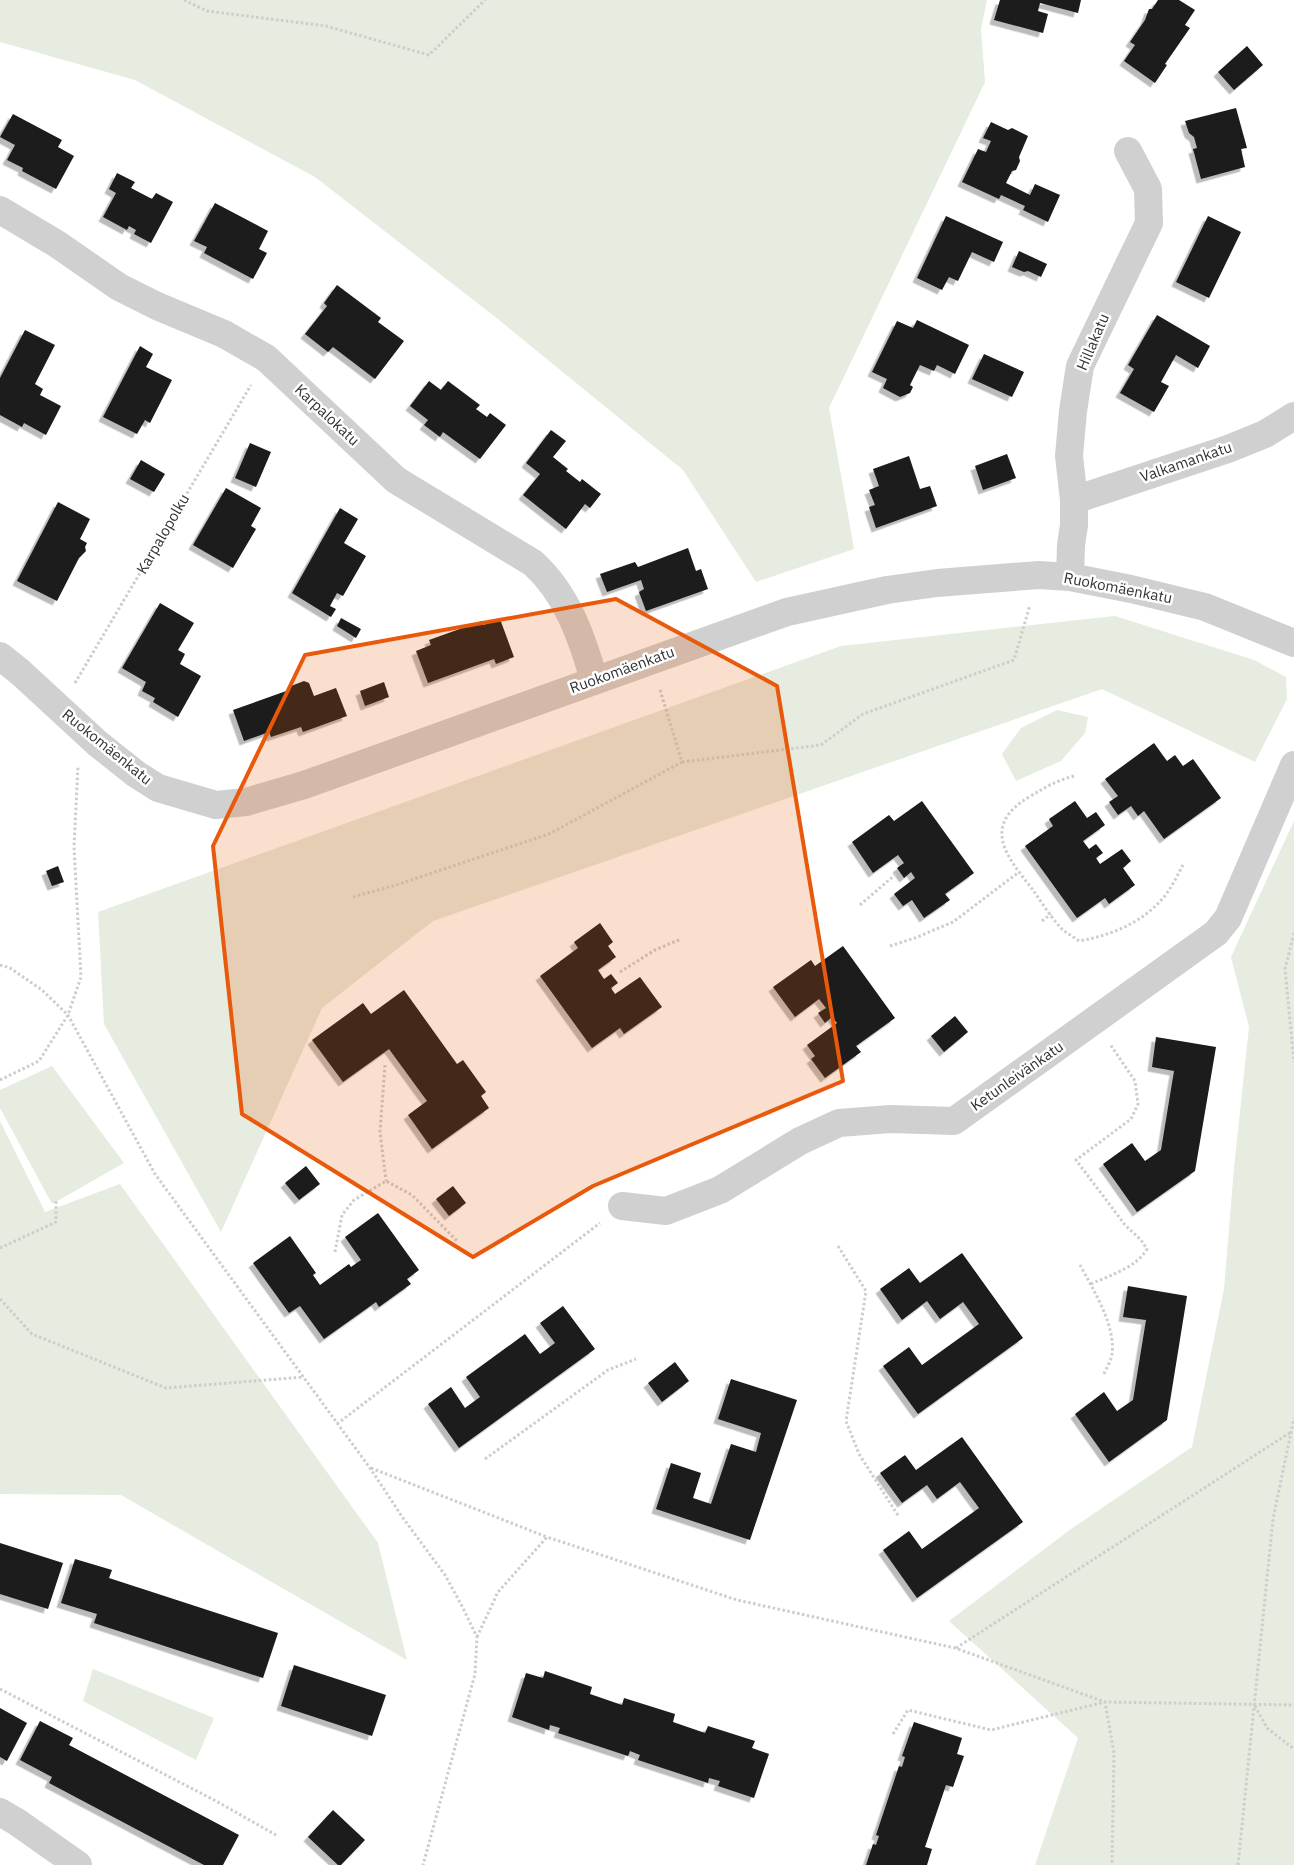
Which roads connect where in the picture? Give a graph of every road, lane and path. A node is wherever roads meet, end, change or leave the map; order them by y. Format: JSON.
{"nodes":[{"id":1,"x":184,"y":0,"type":"edge"},
{"id":2,"x":485,"y":0,"type":"edge"},
{"id":3,"x":1128,"y":151,"type":"dead end"},
{"id":4,"x":0,"y":210,"type":"edge"},
{"id":5,"x":266,"y":358,"type":"junction"},
{"id":6,"x":1294,"y":416,"type":"edge"},
{"id":7,"x":1074,"y":500,"type":"junction"},
{"id":8,"x":1039,"y":575,"type":"junction"},
{"id":9,"x":1070,"y":577,"type":"junction"},
{"id":10,"x":1294,"y":644,"type":"edge"},
{"id":11,"x":650,"y":660,"type":"junction"},
{"id":12,"x":10,"y":664,"type":"edge"},
{"id":13,"x":594,"y":680,"type":"junction"},
{"id":14,"x":70,"y":720,"type":"junction"},
{"id":15,"x":682,"y":762,"type":"junction"},
{"id":16,"x":1294,"y":765,"type":"edge"},
{"id":17,"x":1074,"y":776,"type":"dead end"},
{"id":18,"x":1184,"y":863,"type":"dead end"},
{"id":19,"x":1019,"y":872,"type":"junction"},
{"id":20,"x":896,"y":874,"type":"dead end"},
{"id":21,"x":353,"y":897,"type":"dead end"},
{"id":22,"x":860,"y":905,"type":"dead end"},
{"id":23,"x":1051,"y":914,"type":"junction"},
{"id":24,"x":1042,"y":921,"type":"dead end"},
{"id":25,"x":1294,"y":933,"type":"edge"},
{"id":26,"x":681,"y":939,"type":"dead end"},
{"id":27,"x":890,"y":946,"type":"dead end"},
{"id":28,"x":0,"y":965,"type":"edge"},
{"id":29,"x":620,"y":972,"type":"dead end"},
{"id":30,"x":68,"y":1015,"type":"junction"},
{"id":31,"x":1108,"y":1042,"type":"dead end"},
{"id":32,"x":1294,"y":1062,"type":"edge"},
{"id":33,"x":385,"y":1065,"type":"dead end"},
{"id":34,"x":0,"y":1080,"type":"edge"},
{"id":35,"x":386,"y":1181,"type":"junction"},
{"id":36,"x":56,"y":1201,"type":"dead end"},
{"id":37,"x":622,"y":1206,"type":"joint"},
{"id":38,"x":458,"y":1242,"type":"dead end"},
{"id":39,"x":838,"y":1246,"type":"dead end"},
{"id":40,"x":0,"y":1248,"type":"edge"},
{"id":41,"x":335,"y":1252,"type":"dead end"},
{"id":42,"x":1080,"y":1265,"type":"dead end"},
{"id":43,"x":1091,"y":1284,"type":"junction"},
{"id":44,"x":0,"y":1299,"type":"edge"},
{"id":45,"x":636,"y":1359,"type":"dead end"},
{"id":46,"x":1103,"y":1376,"type":"dead end"},
{"id":47,"x":304,"y":1378,"type":"junction"},
{"id":48,"x":1294,"y":1418,"type":"edge"},
{"id":49,"x":337,"y":1424,"type":"junction"},
{"id":50,"x":1292,"y":1432,"type":"junction"},
{"id":51,"x":485,"y":1459,"type":"dead end"},
{"id":52,"x":370,"y":1468,"type":"junction"},
{"id":53,"x":898,"y":1518,"type":"dead end"},
{"id":54,"x":547,"y":1537,"type":"junction"},
{"id":55,"x":477,"y":1637,"type":"junction"},
{"id":56,"x":955,"y":1648,"type":"junction"},
{"id":57,"x":0,"y":1689,"type":"edge"},
{"id":58,"x":1105,"y":1702,"type":"junction"},
{"id":59,"x":1255,"y":1705,"type":"junction"},
{"id":60,"x":1294,"y":1705,"type":"edge"},
{"id":61,"x":893,"y":1734,"type":"dead end"},
{"id":62,"x":1294,"y":1749,"type":"edge"},
{"id":63,"x":0,"y":1812,"type":"edge"},
{"id":64,"x":276,"y":1835,"type":"dead end"},
{"id":65,"x":78,"y":1865,"type":"edge"},
{"id":66,"x":423,"y":1865,"type":"edge"},
{"id":67,"x":1112,"y":1865,"type":"edge"},
{"id":68,"x":1238,"y":1865,"type":"edge"}],
"edges":[{"from":1,"to":2,"type":"path"},
{"from":3,"to":7,"type":"street","name":"Hillakatu"},
{"from":4,"to":5,"type":"street","name":"Karpalokatu"},
{"from":5,"to":13,"type":"street","name":"Karpalokatu"},
{"from":5,"to":14,"type":"path","name":"Karpalopolku"},
{"from":6,"to":7,"type":"street","name":"Valkamankatu"},
{"from":7,"to":9,"type":"street","name":"Hillakatu"},
{"from":8,"to":9,"type":"street","name":"Ruokomäenkatu"},
{"from":8,"to":11,"type":"street","name":"Ruokomäenkatu"},
{"from":8,"to":15,"type":"path"},
{"from":9,"to":10,"type":"street","name":"Ruokomäenkatu"},
{"from":11,"to":13,"type":"street","name":"Ruokomäenkatu"},
{"from":11,"to":15,"type":"path"},
{"from":12,"to":14,"type":"street","name":"Ruokomäenkatu"},
{"from":13,"to":14,"type":"street","name":"Ruokomäenkatu"},
{"from":14,"to":30,"type":"path"},
{"from":15,"to":21,"type":"path"},
{"from":16,"to":37,"type":"street","name":"Ketunleivänkatu"},
{"from":17,"to":19,"type":"path"},
{"from":18,"to":23,"type":"path"},
{"from":19,"to":23,"type":"path"},
{"from":19,"to":27,"type":"path"},
{"from":20,"to":22,"type":"path"},
{"from":23,"to":24,"type":"path"},
{"from":25,"to":32,"type":"path"},
{"from":26,"to":29,"type":"path"},
{"from":28,"to":30,"type":"path"},
{"from":30,"to":34,"type":"path"},
{"from":30,"to":47,"type":"path"},
{"from":31,"to":43,"type":"path"},
{"from":33,"to":35,"type":"path"},
{"from":35,"to":38,"type":"path"},
{"from":35,"to":41,"type":"path"},
{"from":36,"to":40,"type":"path"},
{"from":37,"to":49,"type":"path"},
{"from":39,"to":53,"type":"path"},
{"from":42,"to":43,"type":"path"},
{"from":43,"to":46,"type":"path"},
{"from":44,"to":47,"type":"path"},
{"from":45,"to":51,"type":"path"},
{"from":47,"to":49,"type":"path"},
{"from":48,"to":50,"type":"path"},
{"from":49,"to":52,"type":"path"},
{"from":50,"to":56,"type":"path"},
{"from":50,"to":59,"type":"path"},
{"from":52,"to":54,"type":"path"},
{"from":52,"to":55,"type":"path"},
{"from":54,"to":55,"type":"path"},
{"from":54,"to":56,"type":"path"},
{"from":55,"to":66,"type":"path"},
{"from":56,"to":58,"type":"path"},
{"from":57,"to":64,"type":"path"},
{"from":58,"to":59,"type":"path"},
{"from":58,"to":61,"type":"path"},
{"from":58,"to":67,"type":"path"},
{"from":59,"to":60,"type":"path"},
{"from":59,"to":62,"type":"path"},
{"from":59,"to":68,"type":"path"},
{"from":63,"to":65,"type":"street"}]}
